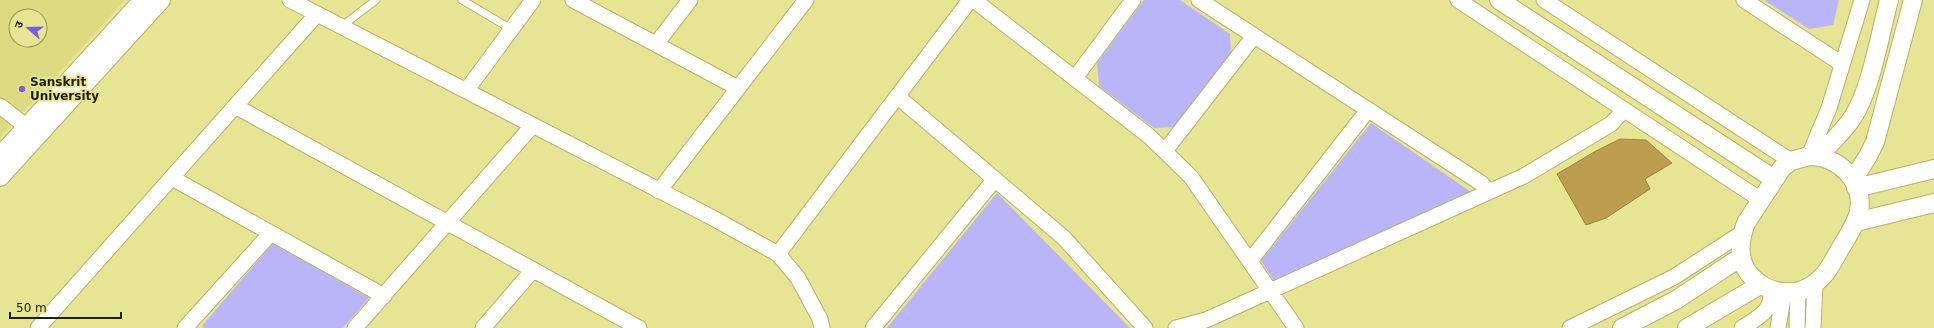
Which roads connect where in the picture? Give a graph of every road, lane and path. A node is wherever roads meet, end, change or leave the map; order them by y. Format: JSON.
{"nodes":[{"id":1,"x":142,"y":0,"type":"edge"},
{"id":2,"x":161,"y":0,"type":"edge"},
{"id":3,"x":290,"y":0,"type":"edge"},
{"id":4,"x":376,"y":0,"type":"edge"},
{"id":5,"x":462,"y":0,"type":"edge"},
{"id":6,"x":533,"y":0,"type":"edge"},
{"id":7,"x":574,"y":0,"type":"edge"},
{"id":8,"x":690,"y":0,"type":"edge"},
{"id":9,"x":806,"y":0,"type":"edge"},
{"id":10,"x":970,"y":0,"type":"edge"},
{"id":11,"x":974,"y":0,"type":"edge"},
{"id":12,"x":1133,"y":0,"type":"edge"},
{"id":13,"x":1199,"y":0,"type":"edge"},
{"id":14,"x":1458,"y":0,"type":"edge"},
{"id":15,"x":1499,"y":0,"type":"edge"},
{"id":16,"x":1544,"y":0,"type":"edge"},
{"id":17,"x":1744,"y":0,"type":"edge"},
{"id":18,"x":1862,"y":0,"type":"edge"},
{"id":19,"x":1889,"y":0,"type":"edge"},
{"id":20,"x":1913,"y":0,"type":"edge"},
{"id":21,"x":311,"y":7,"type":"edge"},
{"id":22,"x":342,"y":27,"type":"junction"},
{"id":23,"x":511,"y":29,"type":"junction"},
{"id":24,"x":1254,"y":36,"type":"junction"},
{"id":25,"x":656,"y":44,"type":"junction"},
{"id":26,"x":1842,"y":64,"type":"junction"},
{"id":27,"x":1075,"y":78,"type":"junction"},
{"id":28,"x":738,"y":88,"type":"junction"},
{"id":29,"x":466,"y":91,"type":"junction"},
{"id":30,"x":897,"y":96,"type":"junction"},
{"id":31,"x":0,"y":106,"type":"edge"},
{"id":32,"x":235,"y":106,"type":"junction"},
{"id":33,"x":1368,"y":110,"type":"junction"},
{"id":34,"x":1624,"y":110,"type":"junction"},
{"id":35,"x":533,"y":125,"type":"junction"},
{"id":36,"x":27,"y":127,"type":"junction"},
{"id":37,"x":1165,"y":151,"type":"junction"},
{"id":38,"x":0,"y":156,"type":"edge"},
{"id":39,"x":1813,"y":156,"type":"junction"},
{"id":40,"x":1791,"y":161,"type":"junction"},
{"id":41,"x":1934,"y":169,"type":"edge"},
{"id":42,"x":0,"y":177,"type":"edge"},
{"id":43,"x":172,"y":178,"type":"junction"},
{"id":44,"x":995,"y":179,"type":"junction"},
{"id":45,"x":1774,"y":179,"type":"junction"},
{"id":46,"x":1855,"y":184,"type":"junction"},
{"id":47,"x":659,"y":191,"type":"junction"},
{"id":48,"x":1489,"y":192,"type":"junction"},
{"id":49,"x":1761,"y":200,"type":"junction"},
{"id":50,"x":1934,"y":203,"type":"edge"},
{"id":51,"x":1856,"y":222,"type":"junction"},
{"id":52,"x":447,"y":223,"type":"junction"},
{"id":53,"x":271,"y":233,"type":"junction"},
{"id":54,"x":1742,"y":233,"type":"junction"},
{"id":55,"x":778,"y":254,"type":"junction"},
{"id":56,"x":1741,"y":257,"type":"junction"},
{"id":57,"x":1250,"y":262,"type":"junction"},
{"id":58,"x":533,"y":270,"type":"junction"},
{"id":59,"x":1815,"y":284,"type":"junction"},
{"id":60,"x":1778,"y":290,"type":"junction"},
{"id":61,"x":1270,"y":291,"type":"junction"},
{"id":62,"x":384,"y":296,"type":"junction"},
{"id":63,"x":38,"y":328,"type":"edge"},
{"id":64,"x":187,"y":328,"type":"edge"},
{"id":65,"x":355,"y":328,"type":"edge"},
{"id":66,"x":483,"y":328,"type":"edge"},
{"id":67,"x":639,"y":328,"type":"edge"},
{"id":68,"x":822,"y":328,"type":"edge"},
{"id":69,"x":873,"y":328,"type":"edge"},
{"id":70,"x":1145,"y":328,"type":"edge"},
{"id":71,"x":1176,"y":328,"type":"edge"},
{"id":72,"x":1296,"y":328,"type":"edge"},
{"id":73,"x":1570,"y":328,"type":"edge"},
{"id":74,"x":1622,"y":328,"type":"edge"},
{"id":75,"x":1687,"y":328,"type":"edge"},
{"id":76,"x":1742,"y":328,"type":"edge"},
{"id":77,"x":1778,"y":328,"type":"edge"},
{"id":78,"x":1797,"y":328,"type":"edge"},
{"id":79,"x":1813,"y":328,"type":"edge"}],
"edges":[{"from":1,"to":36,"type":"street"},
{"from":2,"to":42,"type":"street"},
{"from":3,"to":21,"type":"street"},
{"from":4,"to":22,"type":"lane"},
{"from":5,"to":23,"type":"lane"},
{"from":6,"to":23,"type":"street"},
{"from":7,"to":25,"type":"street"},
{"from":8,"to":25,"type":"street"},
{"from":9,"to":28,"type":"street"},
{"from":10,"to":30,"type":"street"},
{"from":11,"to":27,"type":"street"},
{"from":12,"to":27,"type":"street"},
{"from":13,"to":24,"type":"street"},
{"from":14,"to":34,"type":"street"},
{"from":15,"to":45,"type":"street"},
{"from":16,"to":40,"type":"street"},
{"from":17,"to":26,"type":"street"},
{"from":18,"to":26,"type":"street"},
{"from":19,"to":39,"type":"street"},
{"from":20,"to":46,"type":"street"},
{"from":21,"to":22,"type":"street"},
{"from":21,"to":32,"type":"street"},
{"from":22,"to":29,"type":"street"},
{"from":23,"to":29,"type":"street"},
{"from":24,"to":33,"type":"street"},
{"from":24,"to":37,"type":"street"},
{"from":25,"to":28,"type":"street"},
{"from":26,"to":39,"type":"street"},
{"from":27,"to":37,"type":"street"},
{"from":28,"to":47,"type":"street"},
{"from":29,"to":35,"type":"street"},
{"from":30,"to":44,"type":"street"},
{"from":30,"to":55,"type":"street"},
{"from":31,"to":36,"type":"street"},
{"from":32,"to":43,"type":"street"},
{"from":32,"to":52,"type":"street"},
{"from":33,"to":48,"type":"street"},
{"from":33,"to":57,"type":"street"},
{"from":34,"to":48,"type":"street"},
{"from":34,"to":49,"type":"street"},
{"from":35,"to":47,"type":"street"},
{"from":35,"to":52,"type":"street"},
{"from":36,"to":38,"type":"street"},
{"from":37,"to":57,"type":"street"},
{"from":39,"to":40,"type":"street"},
{"from":39,"to":46,"type":"street"},
{"from":40,"to":45,"type":"street"},
{"from":41,"to":46,"type":"street"},
{"from":43,"to":53,"type":"street"},
{"from":43,"to":63,"type":"street"},
{"from":44,"to":69,"type":"street"},
{"from":44,"to":70,"type":"street"},
{"from":45,"to":49,"type":"street"},
{"from":46,"to":51,"type":"street"},
{"from":47,"to":55,"type":"street"},
{"from":48,"to":61,"type":"street"},
{"from":49,"to":54,"type":"street"},
{"from":50,"to":51,"type":"street"},
{"from":51,"to":59,"type":"street"},
{"from":52,"to":58,"type":"street"},
{"from":52,"to":62,"type":"street"},
{"from":53,"to":62,"type":"street"},
{"from":53,"to":64,"type":"street"},
{"from":54,"to":56,"type":"street"},
{"from":54,"to":73,"type":"street"},
{"from":55,"to":68,"type":"street"},
{"from":56,"to":60,"type":"street"},
{"from":56,"to":74,"type":"street"},
{"from":57,"to":61,"type":"street"},
{"from":58,"to":66,"type":"street"},
{"from":58,"to":67,"type":"street"},
{"from":59,"to":60,"type":"street"},
{"from":59,"to":79,"type":"street"},
{"from":60,"to":75,"type":"street"},
{"from":60,"to":76,"type":"street"},
{"from":60,"to":77,"type":"street"},
{"from":60,"to":78,"type":"street"},
{"from":61,"to":71,"type":"street"},
{"from":61,"to":72,"type":"street"},
{"from":62,"to":65,"type":"street"}]}
